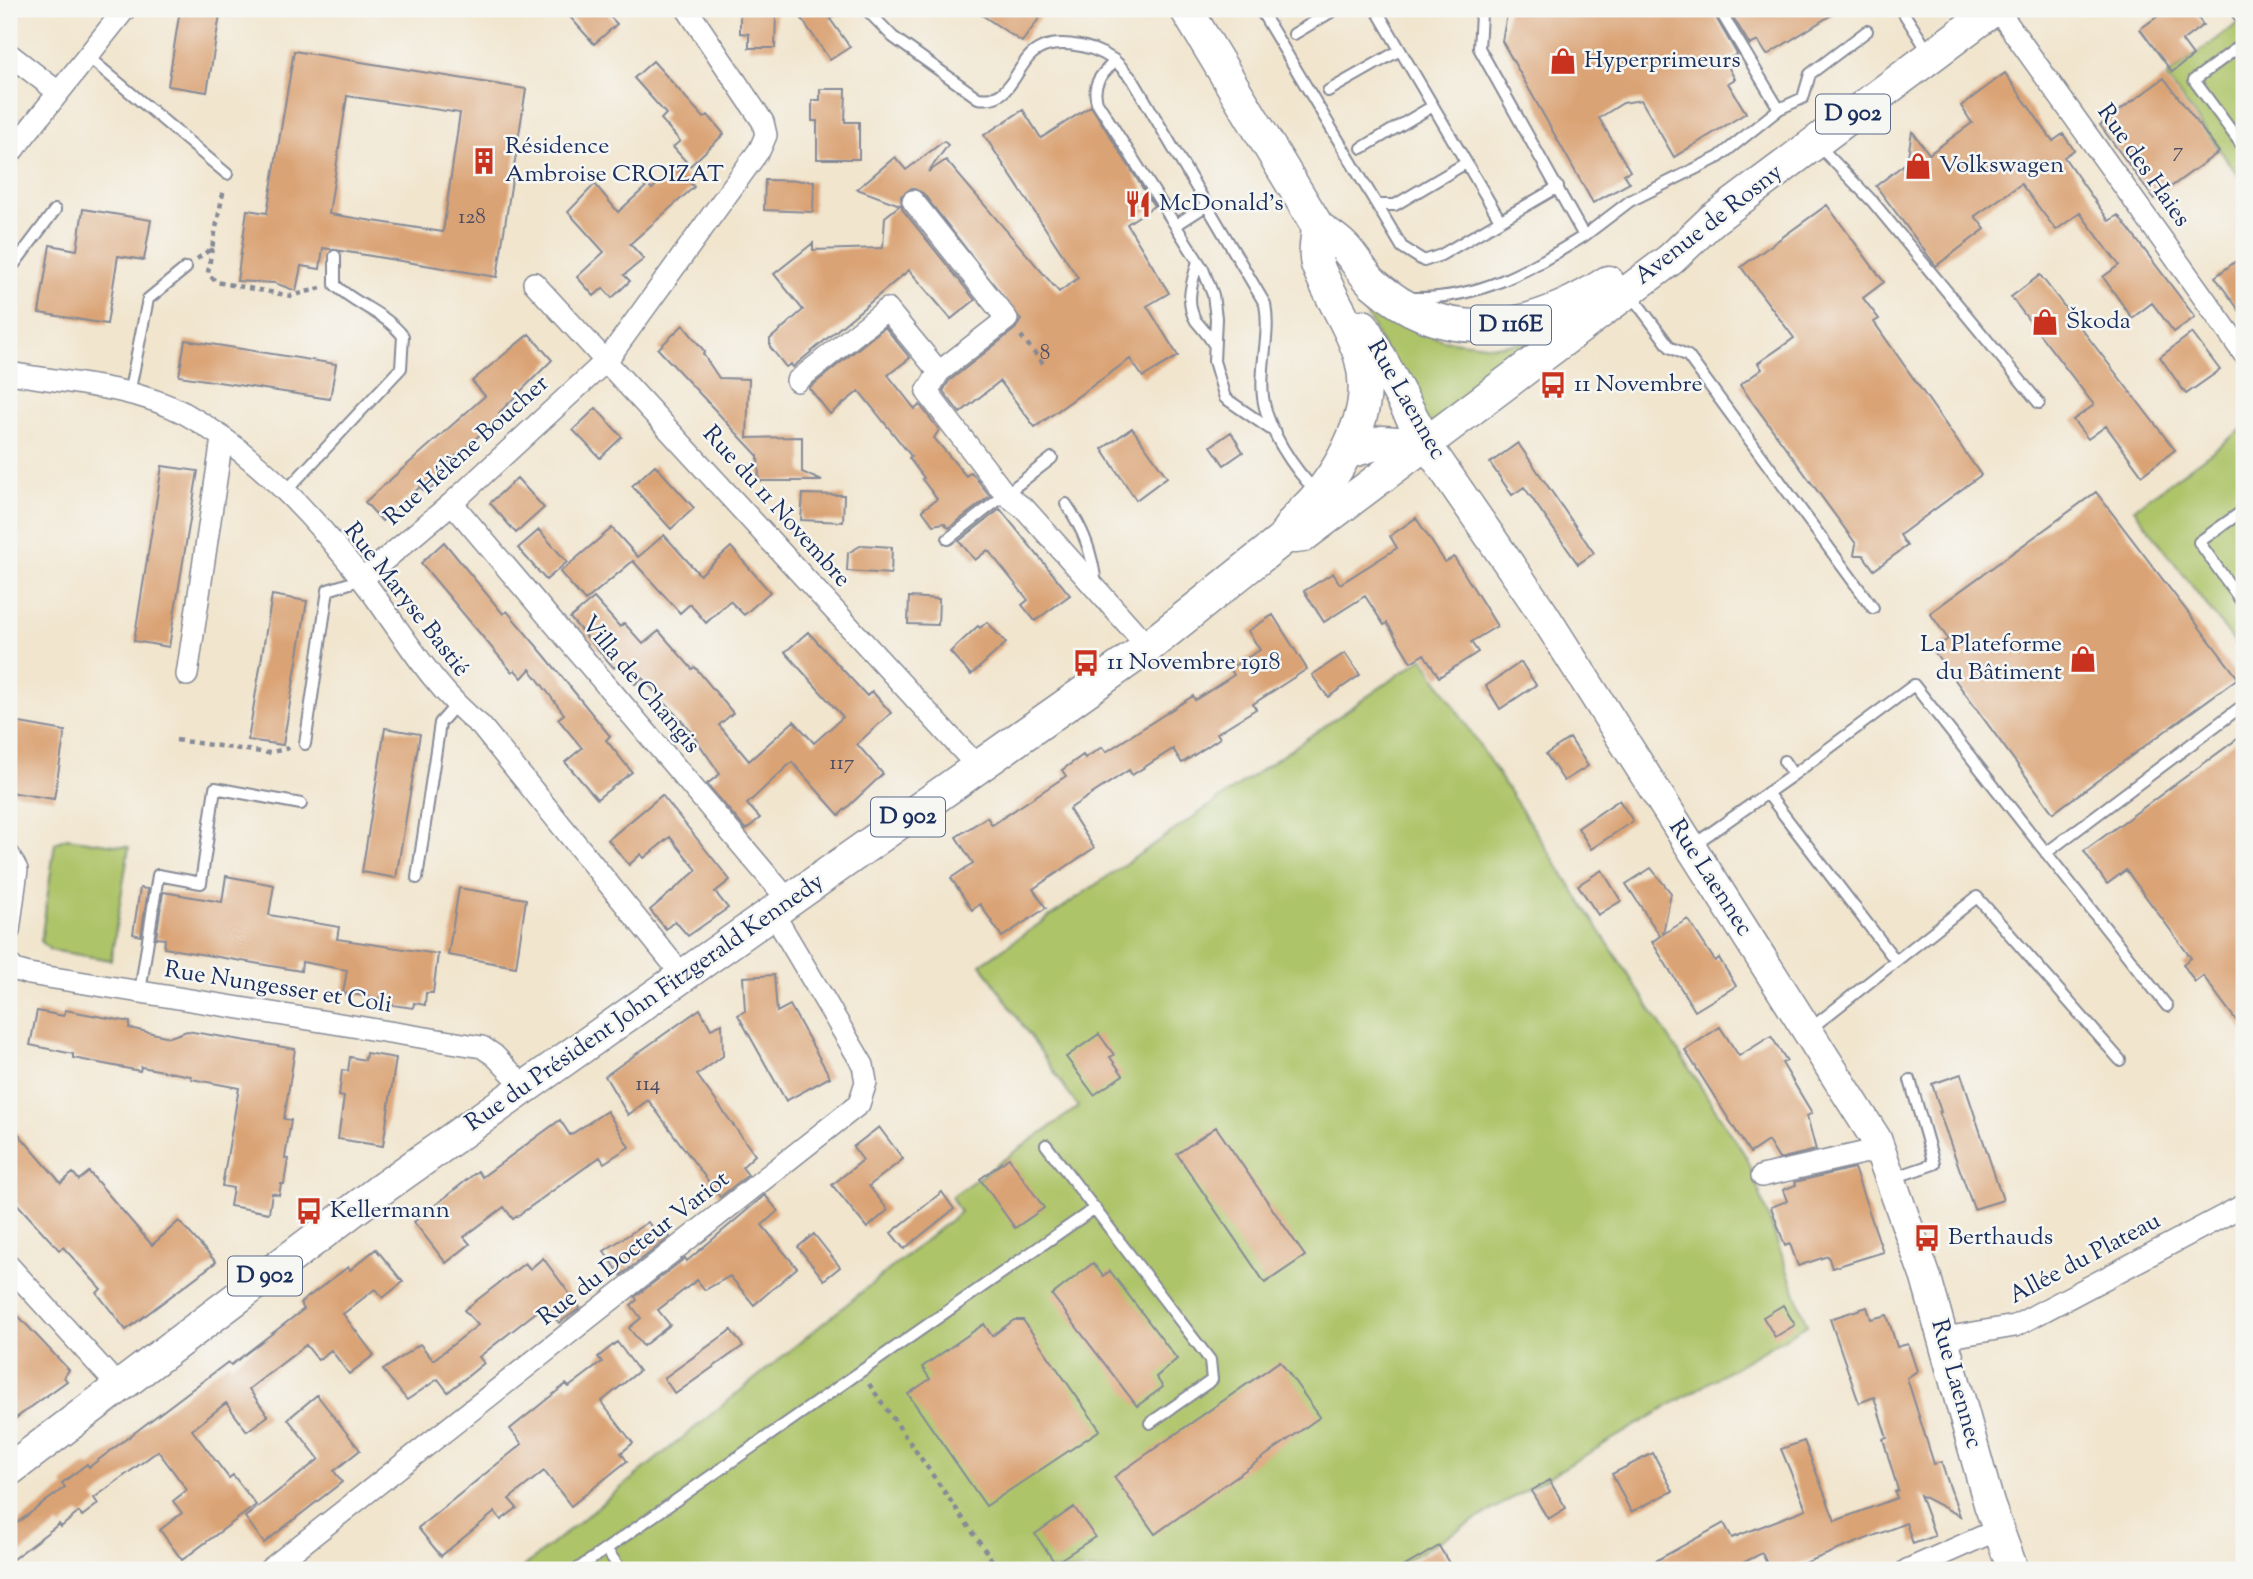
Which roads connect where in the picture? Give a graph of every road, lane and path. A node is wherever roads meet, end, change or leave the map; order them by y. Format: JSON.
{"nodes":[{"id":1,"x":125,"y":9,"type":"edge"},
{"id":2,"x":687,"y":9,"type":"edge"},
{"id":3,"x":866,"y":9,"type":"edge"},
{"id":4,"x":1186,"y":9,"type":"edge"},
{"id":5,"x":1260,"y":9,"type":"edge"},
{"id":6,"x":1336,"y":9,"type":"edge"},
{"id":7,"x":1376,"y":9,"type":"edge"},
{"id":8,"x":1478,"y":9,"type":"edge"},
{"id":9,"x":1719,"y":9,"type":"edge"},
{"id":10,"x":1901,"y":9,"type":"edge"},
{"id":11,"x":1996,"y":9,"type":"edge"},
{"id":12,"x":2234,"y":9,"type":"edge"},
{"id":13,"x":2244,"y":22,"type":"edge"},
{"id":14,"x":1867,"y":31,"type":"dead end"},
{"id":15,"x":1294,"y":34,"type":"dead end"},
{"id":16,"x":2244,"y":43,"type":"edge"},
{"id":17,"x":1400,"y":50,"type":"junction"},
{"id":18,"x":9,"y":54,"type":"edge"},
{"id":19,"x":87,"y":56,"type":"junction"},
{"id":20,"x":1932,"y":56,"type":"junction"},
{"id":21,"x":1115,"y":61,"type":"junction"},
{"id":22,"x":1328,"y":91,"type":"dead end"},
{"id":23,"x":58,"y":92,"type":"junction"},
{"id":24,"x":1433,"y":106,"type":"junction"},
{"id":25,"x":1779,"y":109,"type":"junction"},
{"id":26,"x":1815,"y":142,"type":"junction"},
{"id":27,"x":1362,"y":148,"type":"dead end"},
{"id":28,"x":2244,"y":148,"type":"edge"},
{"id":29,"x":9,"y":155,"type":"edge"},
{"id":30,"x":1466,"y":163,"type":"junction"},
{"id":31,"x":227,"y":174,"type":"joint"},
{"id":32,"x":1558,"y":187,"type":"junction"},
{"id":33,"x":913,"y":201,"type":"dead end"},
{"id":34,"x":1207,"y":205,"type":"junction"},
{"id":35,"x":1377,"y":205,"type":"junction"},
{"id":36,"x":55,"y":210,"type":"dead end"},
{"id":37,"x":1500,"y":220,"type":"junction"},
{"id":38,"x":1712,"y":220,"type":"junction"},
{"id":39,"x":1176,"y":225,"type":"junction"},
{"id":40,"x":1318,"y":227,"type":"junction"},
{"id":41,"x":1584,"y":236,"type":"junction"},
{"id":42,"x":212,"y":248,"type":"junction"},
{"id":43,"x":335,"y":256,"type":"dead end"},
{"id":44,"x":1198,"y":261,"type":"junction"},
{"id":45,"x":186,"y":268,"type":"joint"},
{"id":46,"x":9,"y":271,"type":"edge"},
{"id":47,"x":534,"y":283,"type":"dead end"},
{"id":48,"x":335,"y":285,"type":"junction"},
{"id":49,"x":1627,"y":290,"type":"junction"},
{"id":50,"x":1392,"y":298,"type":"junction"},
{"id":51,"x":1007,"y":319,"type":"junction"},
{"id":52,"x":1213,"y":343,"type":"junction"},
{"id":53,"x":2244,"y":354,"type":"edge"},
{"id":54,"x":607,"y":360,"type":"junction"},
{"id":55,"x":1046,"y":367,"type":"dead end"},
{"id":56,"x":939,"y":372,"type":"junction"},
{"id":57,"x":9,"y":373,"type":"edge"},
{"id":58,"x":797,"y":381,"type":"dead end"},
{"id":59,"x":129,"y":394,"type":"junction"},
{"id":60,"x":2039,"y":403,"type":"dead end"},
{"id":61,"x":1276,"y":433,"type":"junction"},
{"id":62,"x":222,"y":439,"type":"junction"},
{"id":63,"x":1427,"y":445,"type":"junction"},
{"id":64,"x":1346,"y":453,"type":"junction"},
{"id":65,"x":1052,"y":458,"type":"dead end"},
{"id":66,"x":285,"y":492,"type":"junction"},
{"id":67,"x":1005,"y":494,"type":"junction"},
{"id":68,"x":1319,"y":494,"type":"junction"},
{"id":69,"x":452,"y":503,"type":"junction"},
{"id":70,"x":1066,"y":504,"type":"dead end"},
{"id":71,"x":2244,"y":510,"type":"edge"},
{"id":72,"x":948,"y":539,"type":"dead end"},
{"id":73,"x":1283,"y":539,"type":"junction"},
{"id":74,"x":362,"y":579,"type":"junction"},
{"id":75,"x":1097,"y":587,"type":"junction"},
{"id":76,"x":2244,"y":605,"type":"edge"},
{"id":77,"x":1873,"y":608,"type":"dead end"},
{"id":78,"x":1148,"y":647,"type":"junction"},
{"id":79,"x":187,"y":675,"type":"dead end"},
{"id":80,"x":455,"y":706,"type":"junction"},
{"id":81,"x":2238,"y":709,"type":"dead end"},
{"id":82,"x":176,"y":740,"type":"dead end"},
{"id":83,"x":304,"y":744,"type":"joint"},
{"id":84,"x":1784,"y":761,"type":"dead end"},
{"id":85,"x":978,"y":767,"type":"junction"},
{"id":86,"x":1793,"y":775,"type":"junction"},
{"id":87,"x":1767,"y":793,"type":"junction"},
{"id":88,"x":301,"y":804,"type":"dead end"},
{"id":89,"x":1690,"y":847,"type":"junction"},
{"id":90,"x":2046,"y":853,"type":"junction"},
{"id":91,"x":9,"y":855,"type":"edge"},
{"id":92,"x":416,"y":878,"type":"dead end"},
{"id":93,"x":781,"y":907,"type":"junction"},
{"id":94,"x":9,"y":931,"type":"edge"},
{"id":95,"x":1896,"y":961,"type":"junction"},
{"id":96,"x":9,"y":964,"type":"edge"},
{"id":97,"x":683,"y":976,"type":"junction"},
{"id":98,"x":140,"y":992,"type":"junction"},
{"id":99,"x":2167,"y":1006,"type":"dead end"},
{"id":100,"x":1808,"y":1031,"type":"junction"},
{"id":101,"x":2120,"y":1060,"type":"dead end"},
{"id":102,"x":1910,"y":1080,"type":"dead end"},
{"id":103,"x":526,"y":1088,"type":"junction"},
{"id":104,"x":1046,"y":1145,"type":"dead end"},
{"id":105,"x":1880,"y":1149,"type":"junction"},
{"id":106,"x":1762,"y":1176,"type":"dead end"},
{"id":107,"x":1891,"y":1179,"type":"junction"},
{"id":108,"x":2244,"y":1205,"type":"edge"},
{"id":109,"x":1095,"y":1208,"type":"junction"},
{"id":110,"x":9,"y":1266,"type":"edge"},
{"id":111,"x":1944,"y":1338,"type":"junction"},
{"id":112,"x":861,"y":1371,"type":"junction"},
{"id":113,"x":118,"y":1386,"type":"junction"},
{"id":114,"x":1150,"y":1423,"type":"dead end"},
{"id":115,"x":9,"y":1470,"type":"edge"},
{"id":116,"x":1997,"y":1530,"type":"junction"},
{"id":117,"x":606,"y":1549,"type":"junction"},
{"id":118,"x":269,"y":1570,"type":"edge"},
{"id":119,"x":576,"y":1570,"type":"edge"},
{"id":120,"x":621,"y":1570,"type":"edge"},
{"id":121,"x":999,"y":1570,"type":"edge"},
{"id":122,"x":1907,"y":1570,"type":"edge"},
{"id":123,"x":2013,"y":1570,"type":"edge"}],
"edges":[{"from":1,"to":19,"type":"street"},
{"from":2,"to":54,"type":"street","name":"Rue Hélène Boucher"},
{"from":3,"to":21,"type":"lane"},
{"from":4,"to":40,"type":"main road","name":"Rue Laennec","number":"D 116E"},
{"from":5,"to":35,"type":"lane"},
{"from":6,"to":15,"type":"lane"},
{"from":7,"to":17,"type":"lane"},
{"from":8,"to":32,"type":"lane"},
{"from":9,"to":25,"type":"lane"},
{"from":10,"to":20,"type":"lane"},
{"from":11,"to":20,"type":"main road","name":"Avenue de Rosny","number":"D 902"},
{"from":11,"to":53,"type":"street","name":"Rue des Haies"},
{"from":12,"to":13,"type":"lane"},
{"from":14,"to":25,"type":"lane"},
{"from":16,"to":28,"type":"lane"},
{"from":17,"to":22,"type":"lane"},
{"from":17,"to":24,"type":"lane"},
{"from":18,"to":23,"type":"street"},
{"from":19,"to":23,"type":"street"},
{"from":19,"to":31,"type":"lane"},
{"from":20,"to":26,"type":"main road","name":"Avenue de Rosny","number":"D 902"},
{"from":21,"to":34,"type":"lane"},
{"from":21,"to":39,"type":"lane"},
{"from":23,"to":29,"type":"street"},
{"from":24,"to":27,"type":"lane"},
{"from":24,"to":30,"type":"lane"},
{"from":25,"to":41,"type":"lane"},
{"from":26,"to":38,"type":"main road","name":"Avenue de Rosny","number":"D 902"},
{"from":26,"to":60,"type":"lane"},
{"from":30,"to":35,"type":"lane"},
{"from":30,"to":37,"type":"lane"},
{"from":31,"to":42,"type":"path"},
{"from":32,"to":37,"type":"lane"},
{"from":32,"to":41,"type":"lane"},
{"from":33,"to":51,"type":"street"},
{"from":34,"to":39,"type":"lane"},
{"from":34,"to":61,"type":"lane"},
{"from":35,"to":37,"type":"lane"},
{"from":36,"to":46,"type":"lane"},
{"from":38,"to":49,"type":"main road","name":"Avenue de Rosny","number":"D 902"},
{"from":38,"to":50,"type":"main road","name":"Rue Laennec","number":"D 116E"},
{"from":39,"to":44,"type":"lane"},
{"from":40,"to":50,"type":"main road","name":"Rue Laennec","number":"D 116E"},
{"from":40,"to":63,"type":"main road","name":"Rue Laennec","number":"D 116E"},
{"from":40,"to":64,"type":"main road","name":"Rue Laennec"},
{"from":41,"to":50,"type":"lane"},
{"from":42,"to":45,"type":"path"},
{"from":42,"to":48,"type":"path"},
{"from":43,"to":48,"type":"lane"},
{"from":44,"to":52,"type":"lane"},
{"from":44,"to":52,"type":"lane"},
{"from":45,"to":59,"type":"lane"},
{"from":47,"to":54,"type":"street","name":"Rue du 11 Novembre"},
{"from":48,"to":66,"type":"lane"},
{"from":49,"to":63,"type":"main road","name":"Avenue de Rosny","number":"D 902"},
{"from":49,"to":77,"type":"lane"},
{"from":51,"to":55,"type":"path"},
{"from":51,"to":56,"type":"street"},
{"from":52,"to":61,"type":"lane"},
{"from":54,"to":69,"type":"street","name":"Rue Hélène Boucher"},
{"from":54,"to":85,"type":"street","name":"Rue du 11 Novembre"},
{"from":56,"to":58,"type":"street"},
{"from":56,"to":67,"type":"street"},
{"from":57,"to":59,"type":"street","name":"Rue Maryse Bastié"},
{"from":59,"to":62,"type":"street","name":"Rue Maryse Bastié"},
{"from":61,"to":68,"type":"lane"},
{"from":62,"to":66,"type":"street","name":"Rue Maryse Bastié"},
{"from":62,"to":79,"type":"street"},
{"from":63,"to":64,"type":"main road"},
{"from":63,"to":73,"type":"main road","number":"D 902"},
{"from":63,"to":89,"type":"street","name":"Rue Laennec"},
{"from":64,"to":68,"type":"main road","number":"D 902"},
{"from":65,"to":67,"type":"lane"},
{"from":66,"to":74,"type":"street","name":"Rue Maryse Bastié"},
{"from":67,"to":72,"type":"lane"},
{"from":67,"to":75,"type":"street"},
{"from":68,"to":73,"type":"main road","number":"D 902"},
{"from":69,"to":74,"type":"street","name":"Rue Hélène Boucher"},
{"from":69,"to":93,"type":"street","name":"Villa de Changis"},
{"from":70,"to":75,"type":"lane"},
{"from":71,"to":76,"type":"lane"},
{"from":73,"to":78,"type":"main road","name":"Rue du Président John Fitzgerald Kennedy","number":"D 902"},
{"from":74,"to":80,"type":"street","name":"Rue Maryse Bastié"},
{"from":74,"to":83,"type":"lane"},
{"from":75,"to":78,"type":"street"},
{"from":78,"to":85,"type":"main road","name":"Rue du Président John Fitzgerald Kennedy","number":"D 902"},
{"from":80,"to":92,"type":"lane"},
{"from":80,"to":97,"type":"street","name":"Rue Maryse Bastié"},
{"from":81,"to":90,"type":"lane"},
{"from":82,"to":83,"type":"path"},
{"from":84,"to":86,"type":"lane"},
{"from":85,"to":93,"type":"main road","name":"Rue du Président John Fitzgerald Kennedy","number":"D 902"},
{"from":86,"to":87,"type":"lane"},
{"from":86,"to":90,"type":"lane"},
{"from":87,"to":89,"type":"lane"},
{"from":87,"to":95,"type":"lane"},
{"from":88,"to":98,"type":"lane"},
{"from":89,"to":100,"type":"street","name":"Rue Laennec"},
{"from":90,"to":99,"type":"lane"},
{"from":91,"to":94,"type":"street"},
{"from":93,"to":97,"type":"main road","name":"Rue du Président John Fitzgerald Kennedy","number":"D 902"},
{"from":93,"to":118,"type":"street","name":"Rue du Docteur Variot"},
{"from":95,"to":100,"type":"lane"},
{"from":95,"to":101,"type":"lane"},
{"from":96,"to":98,"type":"street","name":"Rue Nungesser et Coli"},
{"from":97,"to":103,"type":"main road","name":"Rue du Président John Fitzgerald Kennedy","number":"D 902"},
{"from":98,"to":103,"type":"street","name":"Rue Nungesser et Coli"},
{"from":100,"to":105,"type":"street","name":"Rue Laennec"},
{"from":102,"to":107,"type":"lane"},
{"from":103,"to":113,"type":"main road","name":"Rue du Président John Fitzgerald Kennedy","number":"D 902"},
{"from":104,"to":109,"type":"lane"},
{"from":105,"to":106,"type":"street"},
{"from":105,"to":107,"type":"street","name":"Rue Laennec"},
{"from":107,"to":111,"type":"street","name":"Rue Laennec"},
{"from":108,"to":111,"type":"street","name":"Allée du Plateau"},
{"from":109,"to":112,"type":"lane"},
{"from":109,"to":114,"type":"lane"},
{"from":110,"to":113,"type":"street"},
{"from":111,"to":116,"type":"street","name":"Rue Laennec"},
{"from":112,"to":117,"type":"lane"},
{"from":112,"to":121,"type":"path"},
{"from":113,"to":115,"type":"main road","name":"Rue du Président John Fitzgerald Kennedy","number":"D 902"},
{"from":116,"to":122,"type":"street"},
{"from":116,"to":123,"type":"street","name":"Rue Laennec"},
{"from":117,"to":119,"type":"lane"},
{"from":117,"to":120,"type":"lane"}]}
